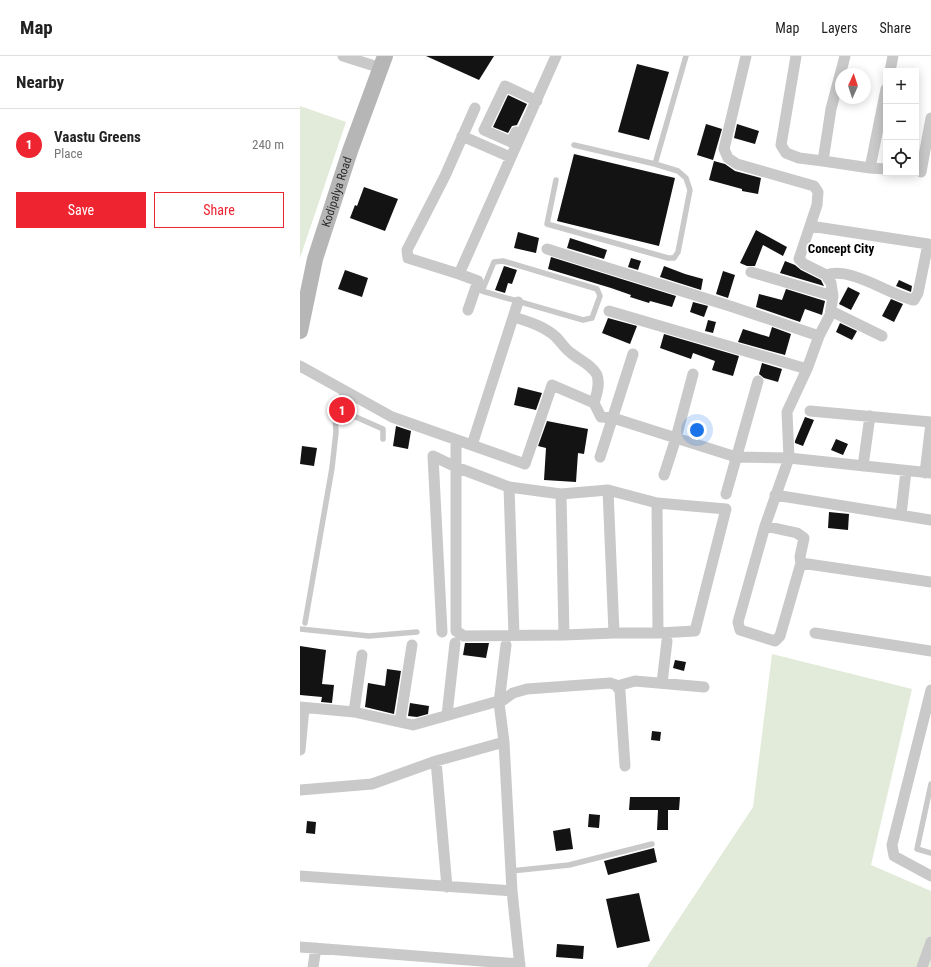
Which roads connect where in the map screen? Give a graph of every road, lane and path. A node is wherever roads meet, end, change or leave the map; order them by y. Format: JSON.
{"nodes":[{"id":1,"x":343,"y":56,"type":"edge"},
{"id":2,"x":556,"y":56,"type":"edge"},
{"id":3,"x":686,"y":56,"type":"edge"},
{"id":4,"x":746,"y":56,"type":"edge"},
{"id":5,"x":796,"y":56,"type":"edge"},
{"id":6,"x":845,"y":56,"type":"edge"},
{"id":7,"x":893,"y":56,"type":"edge"},
{"id":8,"x":383,"y":62,"type":"edge"},
{"id":9,"x":891,"y":68,"type":"edge"},
{"id":10,"x":534,"y":100,"type":"junction"},
{"id":11,"x":883,"y":104,"type":"edge"},
{"id":12,"x":475,"y":108,"type":"dead end"},
{"id":13,"x":931,"y":118,"type":"edge"},
{"id":14,"x":462,"y":136,"type":"junction"},
{"id":15,"x":574,"y":145,"type":"dead end"},
{"id":16,"x":510,"y":157,"type":"junction"},
{"id":17,"x":823,"y":161,"type":"junction"},
{"id":18,"x":655,"y":164,"type":"junction"},
{"id":19,"x":870,"y":168,"type":"junction"},
{"id":20,"x":883,"y":169,"type":"edge"},
{"id":21,"x":923,"y":173,"type":"edge"},
{"id":22,"x":556,"y":180,"type":"dead end"},
{"id":23,"x":810,"y":226,"type":"junction"},
{"id":24,"x":547,"y":249,"type":"dead end"},
{"id":25,"x":751,"y":272,"type":"dead end"},
{"id":26,"x":459,"y":274,"type":"junction"},
{"id":27,"x":826,"y":274,"type":"junction"},
{"id":28,"x":833,"y":296,"type":"junction"},
{"id":29,"x":518,"y":302,"type":"junction"},
{"id":30,"x":468,"y":310,"type":"dead end"},
{"id":31,"x":831,"y":310,"type":"junction"},
{"id":32,"x":609,"y":312,"type":"dead end"},
{"id":33,"x":514,"y":317,"type":"junction"},
{"id":34,"x":300,"y":331,"type":"edge"},
{"id":35,"x":820,"y":336,"type":"junction"},
{"id":36,"x":882,"y":336,"type":"dead end"},
{"id":37,"x":633,"y":354,"type":"dead end"},
{"id":38,"x":300,"y":366,"type":"edge"},
{"id":39,"x":807,"y":369,"type":"junction"},
{"id":40,"x":693,"y":374,"type":"dead end"},
{"id":41,"x":758,"y":381,"type":"dead end"},
{"id":42,"x":343,"y":390,"type":"junction"},
{"id":43,"x":594,"y":403,"type":"junction"},
{"id":44,"x":340,"y":406,"type":"junction"},
{"id":45,"x":810,"y":411,"type":"dead end"},
{"id":46,"x":870,"y":416,"type":"junction"},
{"id":47,"x":613,"y":418,"type":"junction"},
{"id":48,"x":931,"y":423,"type":"edge"},
{"id":49,"x":676,"y":438,"type":"junction"},
{"id":50,"x":383,"y":439,"type":"dead end"},
{"id":51,"x":456,"y":440,"type":"junction"},
{"id":52,"x":472,"y":446,"type":"junction"},
{"id":53,"x":600,"y":457,"type":"dead end"},
{"id":54,"x":736,"y":457,"type":"junction"},
{"id":55,"x":789,"y":458,"type":"junction"},
{"id":56,"x":863,"y":466,"type":"junction"},
{"id":57,"x":456,"y":467,"type":"junction"},
{"id":58,"x":906,"y":471,"type":"junction"},
{"id":59,"x":928,"y":473,"type":"edge"},
{"id":60,"x":664,"y":475,"type":"dead end"},
{"id":61,"x":509,"y":487,"type":"junction"},
{"id":62,"x":608,"y":490,"type":"junction"},
{"id":63,"x":561,"y":494,"type":"junction"},
{"id":64,"x":726,"y":494,"type":"dead end"},
{"id":65,"x":775,"y":496,"type":"junction"},
{"id":66,"x":656,"y":503,"type":"junction"},
{"id":67,"x":901,"y":515,"type":"junction"},
{"id":68,"x":931,"y":520,"type":"edge"},
{"id":69,"x":765,"y":526,"type":"junction"},
{"id":70,"x":801,"y":563,"type":"junction"},
{"id":71,"x":931,"y":582,"type":"edge"},
{"id":72,"x":305,"y":623,"type":"dead end"},
{"id":73,"x":300,"y":629,"type":"edge"},
{"id":74,"x":417,"y":632,"type":"dead end"},
{"id":75,"x":442,"y":632,"type":"dead end"},
{"id":76,"x":614,"y":633,"type":"junction"},
{"id":77,"x":815,"y":633,"type":"dead end"},
{"id":78,"x":658,"y":634,"type":"junction"},
{"id":79,"x":514,"y":635,"type":"junction"},
{"id":80,"x":564,"y":635,"type":"junction"},
{"id":81,"x":667,"y":641,"type":"dead end"},
{"id":82,"x":455,"y":644,"type":"dead end"},
{"id":83,"x":412,"y":645,"type":"dead end"},
{"id":84,"x":506,"y":645,"type":"dead end"},
{"id":85,"x":931,"y":651,"type":"edge"},
{"id":86,"x":362,"y":655,"type":"dead end"},
{"id":87,"x":662,"y":683,"type":"junction"},
{"id":88,"x":617,"y":686,"type":"junction"},
{"id":89,"x":704,"y":687,"type":"dead end"},
{"id":90,"x":931,"y":690,"type":"edge"},
{"id":91,"x":499,"y":703,"type":"junction"},
{"id":92,"x":302,"y":708,"type":"edge"},
{"id":93,"x":354,"y":712,"type":"junction"},
{"id":94,"x":447,"y":715,"type":"junction"},
{"id":95,"x":400,"y":722,"type":"junction"},
{"id":96,"x":504,"y":742,"type":"junction"},
{"id":97,"x":300,"y":750,"type":"edge"},
{"id":98,"x":436,"y":761,"type":"junction"},
{"id":99,"x":625,"y":766,"type":"dead end"},
{"id":100,"x":931,"y":784,"type":"edge"},
{"id":101,"x":300,"y":790,"type":"edge"},
{"id":102,"x":652,"y":844,"type":"dead end"},
{"id":103,"x":931,"y":853,"type":"edge"},
{"id":104,"x":511,"y":872,"type":"junction"},
{"id":105,"x":300,"y":876,"type":"edge"},
{"id":106,"x":931,"y":876,"type":"edge"},
{"id":107,"x":447,"y":887,"type":"junction"},
{"id":108,"x":512,"y":891,"type":"junction"},
{"id":109,"x":931,"y":942,"type":"edge"},
{"id":110,"x":300,"y":947,"type":"edge"},
{"id":111,"x":316,"y":948,"type":"junction"},
{"id":112,"x":520,"y":965,"type":"edge"},
{"id":113,"x":313,"y":967,"type":"edge"},
{"id":114,"x":922,"y":967,"type":"edge"}],
"edges":[{"from":1,"to":8,"type":"street"},
{"from":2,"to":10,"type":"street"},
{"from":3,"to":18,"type":"lane"},
{"from":4,"to":23,"type":"street"},
{"from":5,"to":17,"type":"street"},
{"from":6,"to":17,"type":"street"},
{"from":7,"to":9,"type":"street"},
{"from":8,"to":34,"type":"main road","name":"Kodipalya Road"},
{"from":10,"to":10,"type":"street"},
{"from":10,"to":16,"type":"street"},
{"from":11,"to":19,"type":"street"},
{"from":12,"to":14,"type":"street"},
{"from":13,"to":21,"type":"street"},
{"from":14,"to":16,"type":"street"},
{"from":14,"to":26,"type":"street"},
{"from":15,"to":18,"type":"lane"},
{"from":16,"to":26,"type":"street"},
{"from":17,"to":19,"type":"street"},
{"from":18,"to":22,"type":"lane"},
{"from":19,"to":20,"type":"street"},
{"from":23,"to":27,"type":"street"},
{"from":23,"to":27,"type":"street"},
{"from":24,"to":35,"type":"street"},
{"from":25,"to":28,"type":"street"},
{"from":26,"to":30,"type":"street"},
{"from":27,"to":28,"type":"street"},
{"from":28,"to":31,"type":"street"},
{"from":29,"to":29,"type":"lane"},
{"from":29,"to":33,"type":"street"},
{"from":31,"to":35,"type":"street"},
{"from":31,"to":36,"type":"street"},
{"from":32,"to":39,"type":"street"},
{"from":33,"to":43,"type":"street"},
{"from":33,"to":52,"type":"street"},
{"from":35,"to":39,"type":"street"},
{"from":37,"to":47,"type":"street"},
{"from":38,"to":42,"type":"street"},
{"from":39,"to":55,"type":"street"},
{"from":40,"to":49,"type":"street"},
{"from":41,"to":54,"type":"street"},
{"from":42,"to":44,"type":"lane"},
{"from":42,"to":51,"type":"street"},
{"from":43,"to":47,"type":"street"},
{"from":43,"to":52,"type":"street"},
{"from":44,"to":50,"type":"lane"},
{"from":44,"to":72,"type":"lane"},
{"from":45,"to":46,"type":"street"},
{"from":46,"to":48,"type":"street"},
{"from":46,"to":56,"type":"street"},
{"from":47,"to":49,"type":"street"},
{"from":47,"to":53,"type":"street"},
{"from":48,"to":59,"type":"street"},
{"from":49,"to":54,"type":"street"},
{"from":49,"to":60,"type":"street"},
{"from":51,"to":52,"type":"street"},
{"from":51,"to":57,"type":"street"},
{"from":54,"to":55,"type":"street"},
{"from":54,"to":64,"type":"street"},
{"from":55,"to":56,"type":"street"},
{"from":55,"to":65,"type":"street"},
{"from":56,"to":58,"type":"street"},
{"from":57,"to":61,"type":"street"},
{"from":57,"to":75,"type":"street"},
{"from":57,"to":79,"type":"street"},
{"from":58,"to":59,"type":"street"},
{"from":58,"to":67,"type":"street"},
{"from":61,"to":63,"type":"street"},
{"from":61,"to":79,"type":"street"},
{"from":62,"to":63,"type":"street"},
{"from":62,"to":66,"type":"street"},
{"from":62,"to":76,"type":"street"},
{"from":63,"to":80,"type":"street"},
{"from":65,"to":67,"type":"street"},
{"from":65,"to":69,"type":"street"},
{"from":66,"to":78,"type":"street"},
{"from":66,"to":78,"type":"street"},
{"from":67,"to":68,"type":"street"},
{"from":69,"to":70,"type":"street"},
{"from":69,"to":70,"type":"street"},
{"from":70,"to":71,"type":"street"},
{"from":73,"to":74,"type":"lane"},
{"from":76,"to":78,"type":"street"},
{"from":76,"to":80,"type":"street"},
{"from":77,"to":85,"type":"street"},
{"from":79,"to":80,"type":"street"},
{"from":81,"to":87,"type":"street"},
{"from":82,"to":94,"type":"street"},
{"from":83,"to":95,"type":"street"},
{"from":84,"to":91,"type":"street"},
{"from":86,"to":93,"type":"street"},
{"from":87,"to":88,"type":"street"},
{"from":87,"to":89,"type":"street"},
{"from":88,"to":91,"type":"street"},
{"from":88,"to":99,"type":"street"},
{"from":90,"to":106,"type":"street"},
{"from":91,"to":94,"type":"street"},
{"from":91,"to":96,"type":"street"},
{"from":92,"to":93,"type":"street"},
{"from":92,"to":97,"type":"street"},
{"from":93,"to":95,"type":"street"},
{"from":94,"to":95,"type":"street"},
{"from":96,"to":98,"type":"street"},
{"from":96,"to":104,"type":"street"},
{"from":98,"to":101,"type":"street"},
{"from":98,"to":107,"type":"street"},
{"from":100,"to":103,"type":"lane"},
{"from":102,"to":104,"type":"lane"},
{"from":104,"to":108,"type":"street"},
{"from":105,"to":107,"type":"street"},
{"from":107,"to":108,"type":"street"},
{"from":108,"to":112,"type":"street"},
{"from":109,"to":114,"type":"street"},
{"from":110,"to":111,"type":"street"},
{"from":111,"to":112,"type":"street"},
{"from":111,"to":113,"type":"street"}]}
